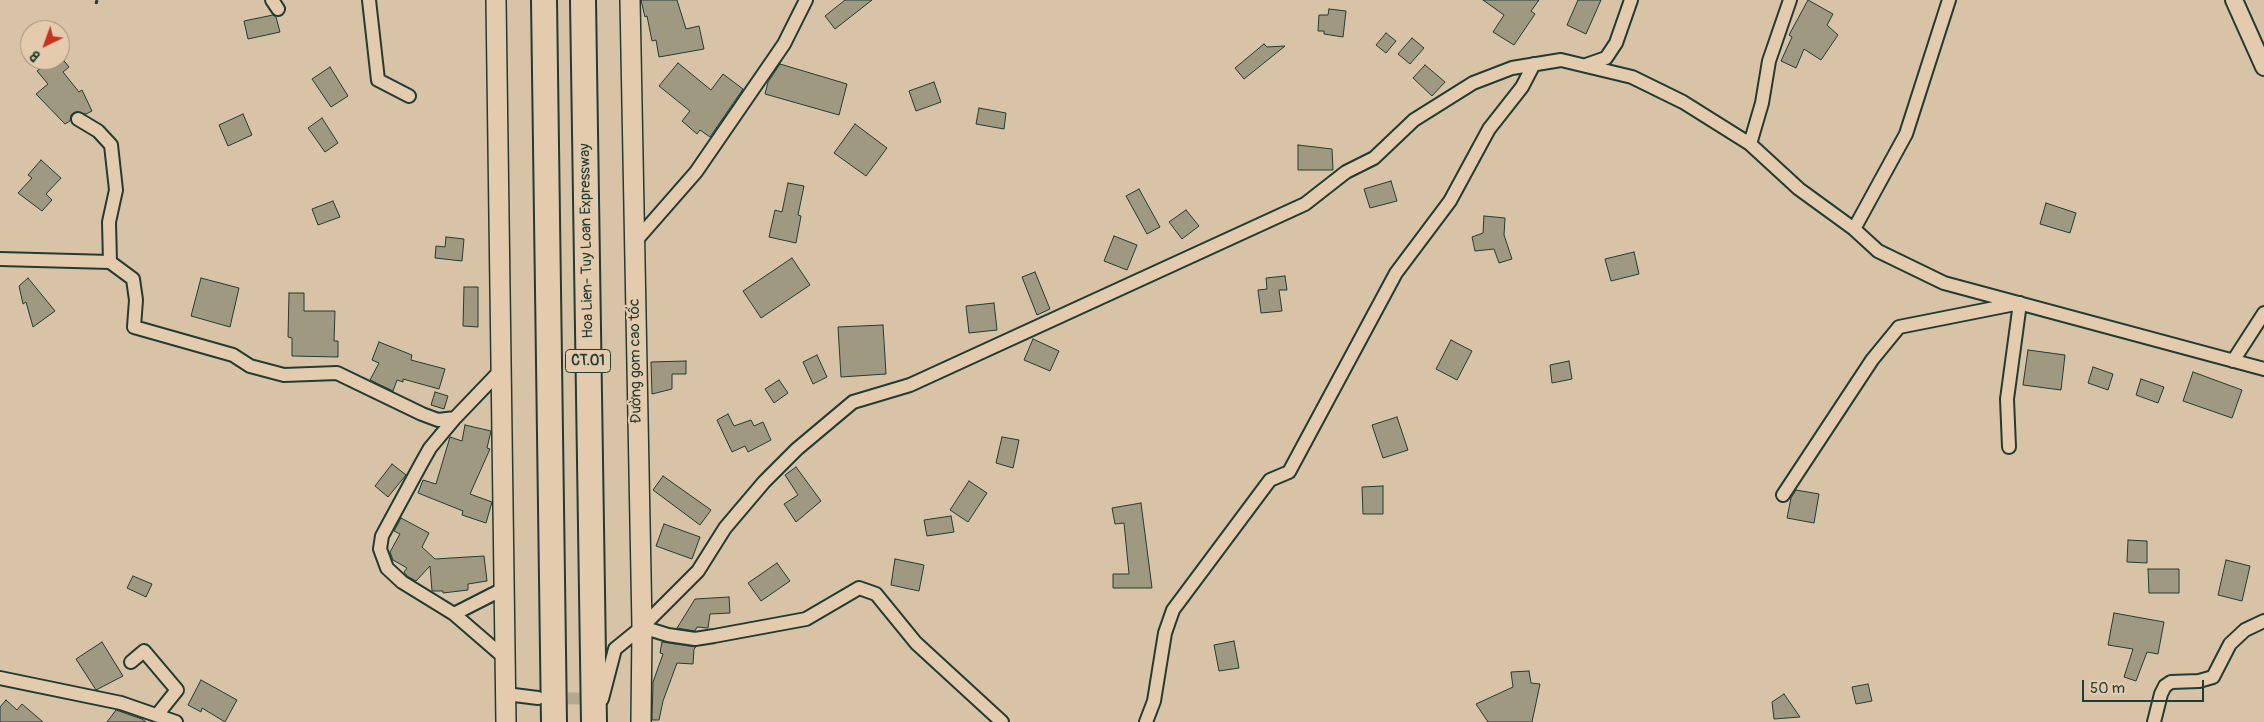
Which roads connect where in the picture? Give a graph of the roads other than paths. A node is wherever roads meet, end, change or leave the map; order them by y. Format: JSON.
{"nodes":[{"id":1,"x":369,"y":0,"type":"edge"},
{"id":2,"x":496,"y":0,"type":"edge"},
{"id":3,"x":544,"y":0,"type":"edge"},
{"id":4,"x":583,"y":0,"type":"edge"},
{"id":5,"x":630,"y":0,"type":"edge"},
{"id":6,"x":806,"y":0,"type":"edge"},
{"id":7,"x":1631,"y":0,"type":"edge"},
{"id":8,"x":1790,"y":0,"type":"edge"},
{"id":9,"x":1949,"y":0,"type":"edge"},
{"id":10,"x":2234,"y":0,"type":"edge"},
{"id":11,"x":1534,"y":64,"type":"junction"},
{"id":12,"x":1586,"y":65,"type":"junction"},
{"id":13,"x":2264,"y":67,"type":"edge"},
{"id":14,"x":409,"y":96,"type":"dead end"},
{"id":15,"x":78,"y":119,"type":"dead end"},
{"id":16,"x":1750,"y":144,"type":"junction"},
{"id":17,"x":1854,"y":229,"type":"junction"},
{"id":18,"x":634,"y":244,"type":"junction"},
{"id":19,"x":0,"y":259,"type":"edge"},
{"id":20,"x":110,"y":262,"type":"junction"},
{"id":21,"x":2020,"y":303,"type":"junction"},
{"id":22,"x":2264,"y":313,"type":"edge"},
{"id":23,"x":2233,"y":361,"type":"junction"},
{"id":24,"x":2264,"y":369,"type":"edge"},
{"id":25,"x":502,"y":370,"type":"junction"},
{"id":26,"x":455,"y":418,"type":"junction"},
{"id":27,"x":2008,"y":447,"type":"dead end"},
{"id":28,"x":1783,"y":495,"type":"dead end"},
{"id":29,"x":505,"y":588,"type":"junction"},
{"id":30,"x":454,"y":614,"type":"junction"},
{"id":31,"x":2264,"y":621,"type":"edge"},
{"id":32,"x":642,"y":627,"type":"junction"},
{"id":33,"x":506,"y":659,"type":"junction"},
{"id":34,"x":131,"y":662,"type":"dead end"},
{"id":35,"x":0,"y":678,"type":"edge"},
{"id":36,"x":506,"y":694,"type":"junction"},
{"id":37,"x":538,"y":698,"type":"tunnel mouth"},
{"id":38,"x":602,"y":699,"type":"dead end"},
{"id":39,"x":157,"y":715,"type":"junction"},
{"id":40,"x":174,"y":722,"type":"edge"},
{"id":41,"x":506,"y":722,"type":"edge"},
{"id":42,"x":554,"y":722,"type":"edge"},
{"id":43,"x":594,"y":722,"type":"edge"},
{"id":44,"x":641,"y":722,"type":"edge"},
{"id":45,"x":1002,"y":722,"type":"edge"},
{"id":46,"x":1146,"y":722,"type":"edge"},
{"id":47,"x":2154,"y":722,"type":"edge"}],
"edges":[{"from":1,"to":14,"type":"street"},
{"from":2,"to":25,"type":"main road"},
{"from":3,"to":42,"type":"highway","number":"CT.01"},
{"from":4,"to":43,"type":"highway","name":"Hoa Lien- Tuy Loan Expressway","number":"CT.01"},
{"from":5,"to":18,"type":"main road","name":"Đường gom cao tốc"},
{"from":6,"to":18,"type":"street"},
{"from":7,"to":12,"type":"street"},
{"from":8,"to":16,"type":"street"},
{"from":9,"to":17,"type":"street"},
{"from":10,"to":13,"type":"street"},
{"from":11,"to":12,"type":"street"},
{"from":11,"to":32,"type":"street"},
{"from":11,"to":46,"type":"street"},
{"from":12,"to":16,"type":"street"},
{"from":15,"to":20,"type":"street"},
{"from":16,"to":17,"type":"street"},
{"from":17,"to":21,"type":"street"},
{"from":18,"to":32,"type":"main road","name":"Đường gom cao tốc"},
{"from":19,"to":20,"type":"street"},
{"from":20,"to":26,"type":"street"},
{"from":21,"to":23,"type":"street"},
{"from":21,"to":27,"type":"street"},
{"from":21,"to":28,"type":"street"},
{"from":22,"to":23,"type":"street"},
{"from":23,"to":24,"type":"street"},
{"from":25,"to":26,"type":"street"},
{"from":25,"to":29,"type":"main road"},
{"from":26,"to":30,"type":"street"},
{"from":29,"to":30,"type":"street"},
{"from":29,"to":33,"type":"main road"},
{"from":30,"to":33,"type":"street"},
{"from":31,"to":47,"type":"street"},
{"from":32,"to":38,"type":"street"},
{"from":32,"to":44,"type":"main road","name":"Đường gom cao tốc"},
{"from":32,"to":45,"type":"street"},
{"from":33,"to":36,"type":"main road"},
{"from":34,"to":39,"type":"street"},
{"from":35,"to":39,"type":"street"},
{"from":36,"to":37,"type":"street"},
{"from":36,"to":41,"type":"main road"},
{"from":39,"to":40,"type":"street"}]}
